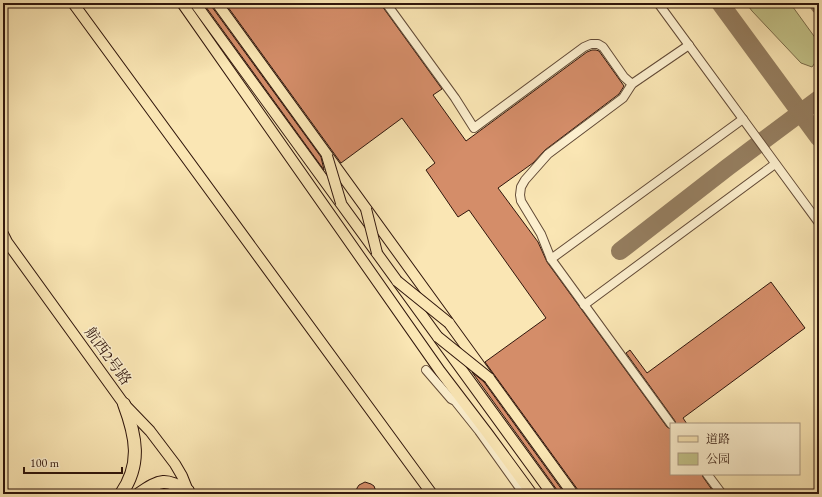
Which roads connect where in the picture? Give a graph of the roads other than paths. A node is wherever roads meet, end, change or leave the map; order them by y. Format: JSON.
{"nodes":[{"id":1,"x":73,"y":3,"type":"edge"},
{"id":2,"x":182,"y":3,"type":"edge"},
{"id":3,"x":195,"y":3,"type":"edge"},
{"id":4,"x":216,"y":3,"type":"edge"},
{"id":5,"x":386,"y":3,"type":"edge"},
{"id":6,"x":658,"y":3,"type":"edge"},
{"id":7,"x":689,"y":45,"type":"junction"},
{"id":8,"x":632,"y":84,"type":"junction"},
{"id":9,"x":743,"y":119,"type":"junction"},
{"id":10,"x":327,"y":156,"type":"junction"},
{"id":11,"x":775,"y":164,"type":"junction"},
{"id":12,"x":341,"y":204,"type":"junction"},
{"id":13,"x":366,"y":209,"type":"junction"},
{"id":14,"x":819,"y":223,"type":"edge"},
{"id":15,"x":4,"y":238,"type":"edge"},
{"id":16,"x":377,"y":253,"type":"junction"},
{"id":17,"x":551,"y":259,"type":"junction"},
{"id":18,"x":397,"y":281,"type":"junction"},
{"id":19,"x":584,"y":305,"type":"junction"},
{"id":20,"x":449,"y":323,"type":"junction"},
{"id":21,"x":438,"y":337,"type":"junction"},
{"id":22,"x":426,"y":370,"type":"dead end"},
{"id":23,"x":489,"y":378,"type":"junction"},
{"id":24,"x":451,"y":399,"type":"junction"},
{"id":25,"x":124,"y":404,"type":"junction"},
{"id":26,"x":670,"y":423,"type":"edge"},
{"id":27,"x":708,"y":475,"type":"edge"},
{"id":28,"x":190,"y":492,"type":"edge"},
{"id":29,"x":121,"y":494,"type":"edge"},
{"id":30,"x":140,"y":494,"type":"edge"},
{"id":31,"x":432,"y":494,"type":"edge"},
{"id":32,"x":518,"y":494,"type":"edge"},
{"id":33,"x":524,"y":494,"type":"edge"},
{"id":34,"x":532,"y":494,"type":"edge"},
{"id":35,"x":552,"y":494,"type":"edge"},
{"id":36,"x":571,"y":494,"type":"edge"},
{"id":37,"x":722,"y":494,"type":"edge"}],
"edges":[{"from":1,"to":31,"type":"main road"},
{"from":2,"to":34,"type":"main road"},
{"from":3,"to":12,"type":"main road"},
{"from":4,"to":10,"type":"main road"},
{"from":4,"to":36,"type":"main road"},
{"from":5,"to":8,"type":"lane"},
{"from":6,"to":7,"type":"lane"},
{"from":7,"to":8,"type":"lane"},
{"from":7,"to":9,"type":"lane"},
{"from":8,"to":17,"type":"lane"},
{"from":9,"to":11,"type":"lane"},
{"from":9,"to":17,"type":"lane"},
{"from":10,"to":12,"type":"main road","bridge":true},
{"from":10,"to":13,"type":"main road","bridge":true},
{"from":11,"to":14,"type":"lane"},
{"from":11,"to":19,"type":"lane"},
{"from":12,"to":16,"type":"main road","bridge":true},
{"from":13,"to":16,"type":"main road","bridge":true},
{"from":13,"to":20,"type":"main road","bridge":true},
{"from":15,"to":25,"type":"main road","name":"航西2号路"},
{"from":16,"to":18,"type":"main road"},
{"from":17,"to":19,"type":"lane"},
{"from":18,"to":20,"type":"main road","bridge":true},
{"from":18,"to":21,"type":"main road","bridge":true},
{"from":19,"to":26,"type":"lane"},
{"from":20,"to":23,"type":"main road","bridge":true},
{"from":21,"to":23,"type":"main road","bridge":true},
{"from":21,"to":35,"type":"main road","bridge":true},
{"from":22,"to":24,"type":"lane"},
{"from":23,"to":36,"type":"main road"},
{"from":24,"to":32,"type":"lane"},
{"from":24,"to":33,"type":"lane"},
{"from":25,"to":28,"type":"main road","name":"航西2号路"},
{"from":25,"to":29,"type":"highway"},
{"from":27,"to":37,"type":"lane"},
{"from":28,"to":30,"type":"highway"}]}
